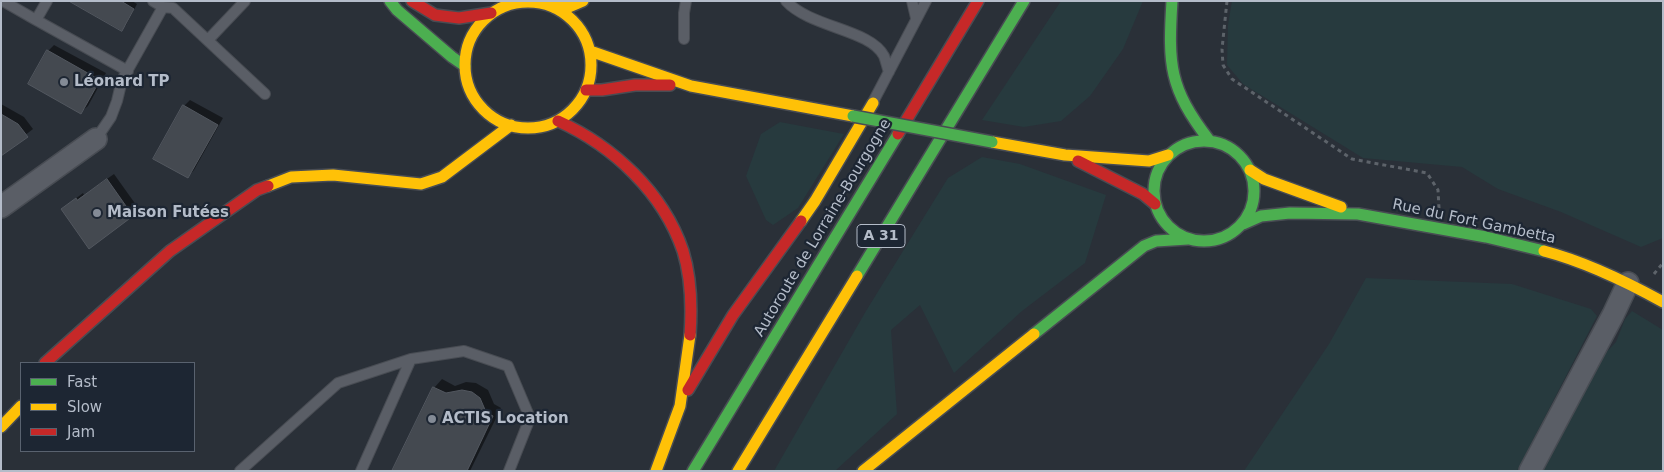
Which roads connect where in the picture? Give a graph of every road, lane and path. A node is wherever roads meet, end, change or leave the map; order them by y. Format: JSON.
{"nodes":[{"id":1,"x":3,"y":1,"type":"edge"},
{"id":2,"x":48,"y":1,"type":"edge"},
{"id":3,"x":153,"y":1,"type":"edge"},
{"id":4,"x":244,"y":1,"type":"edge"},
{"id":5,"x":390,"y":1,"type":"edge"},
{"id":6,"x":412,"y":1,"type":"edge"},
{"id":7,"x":582,"y":1,"type":"edge"},
{"id":8,"x":686,"y":1,"type":"edge"},
{"id":9,"x":786,"y":1,"type":"edge"},
{"id":10,"x":912,"y":1,"type":"edge"},
{"id":11,"x":926,"y":1,"type":"edge"},
{"id":12,"x":978,"y":1,"type":"edge"},
{"id":13,"x":1024,"y":1,"type":"edge"},
{"id":14,"x":1172,"y":1,"type":"edge"},
{"id":15,"x":1227,"y":1,"type":"edge"},
{"id":16,"x":171,"y":6,"type":"edge"},
{"id":17,"x":553,"y":6,"type":"junction"},
{"id":18,"x":491,"y":13,"type":"junction"},
{"id":19,"x":916,"y":18,"type":"junction"},
{"id":20,"x":36,"y":20,"type":"junction"},
{"id":21,"x":684,"y":39,"type":"dead end"},
{"id":22,"x":208,"y":40,"type":"junction"},
{"id":23,"x":590,"y":52,"type":"junction"},
{"id":24,"x":465,"y":66,"type":"junction"},
{"id":25,"x":128,"y":70,"type":"junction"},
{"id":26,"x":889,"y":72,"type":"junction"},
{"id":27,"x":691,"y":86,"type":"junction"},
{"id":28,"x":586,"y":90,"type":"junction"},
{"id":29,"x":265,"y":94,"type":"dead end"},
{"id":30,"x":873,"y":103,"type":"joint"},
{"id":31,"x":558,"y":121,"type":"junction"},
{"id":32,"x":511,"y":125,"type":"junction"},
{"id":33,"x":96,"y":139,"type":"joint"},
{"id":34,"x":1209,"y":140,"type":"junction"},
{"id":35,"x":469,"y":144,"type":"dead end"},
{"id":36,"x":1065,"y":155,"type":"junction"},
{"id":37,"x":1168,"y":155,"type":"junction"},
{"id":38,"x":462,"y":162,"type":"junction"},
{"id":39,"x":1250,"y":170,"type":"junction"},
{"id":40,"x":1155,"y":204,"type":"junction"},
{"id":41,"x":1,"y":207,"type":"edge"},
{"id":42,"x":1439,"y":209,"type":"dead end"},
{"id":43,"x":1358,"y":214,"type":"junction"},
{"id":44,"x":216,"y":219,"type":"junction"},
{"id":45,"x":1243,"y":224,"type":"junction"},
{"id":46,"x":1188,"y":239,"type":"junction"},
{"id":47,"x":192,"y":249,"type":"dead end"},
{"id":48,"x":1628,"y":283,"type":"junction"},
{"id":49,"x":1663,"y":302,"type":"edge"},
{"id":50,"x":411,"y":359,"type":"junction"},
{"id":51,"x":46,"y":362,"type":"edge"},
{"id":52,"x":680,"y":404,"type":"junction"},
{"id":53,"x":20,"y":407,"type":"edge"},
{"id":54,"x":1,"y":427,"type":"edge"},
{"id":55,"x":240,"y":471,"type":"edge"},
{"id":56,"x":361,"y":471,"type":"edge"},
{"id":57,"x":509,"y":471,"type":"edge"},
{"id":58,"x":656,"y":471,"type":"edge"},
{"id":59,"x":693,"y":471,"type":"edge"},
{"id":60,"x":738,"y":471,"type":"edge"},
{"id":61,"x":863,"y":471,"type":"edge"},
{"id":62,"x":1530,"y":471,"type":"edge"}],
"edges":[{"from":1,"to":20,"type":"lane"},
{"from":2,"to":20,"type":"lane"},
{"from":3,"to":16,"type":"lane"},
{"from":4,"to":22,"type":"lane"},
{"from":5,"to":24,"type":"main road"},
{"from":6,"to":18,"type":"main road"},
{"from":7,"to":17,"type":"main road"},
{"from":8,"to":21,"type":"lane"},
{"from":9,"to":26,"type":"lane"},
{"from":10,"to":19,"type":"lane"},
{"from":11,"to":19,"type":"lane"},
{"from":12,"to":59,"type":"main road","name":"Autoroute de Lorraine-Bourgogne","number":"A 31"},
{"from":13,"to":60,"type":"main road","number":"A 31"},
{"from":14,"to":34,"type":"main road"},
{"from":15,"to":42,"type":"path"},
{"from":16,"to":22,"type":"lane"},
{"from":16,"to":25,"type":"lane"},
{"from":17,"to":18,"type":"main road"},
{"from":17,"to":23,"type":"main road"},
{"from":18,"to":24,"type":"main road"},
{"from":19,"to":26,"type":"lane"},
{"from":20,"to":25,"type":"lane"},
{"from":22,"to":29,"type":"lane"},
{"from":23,"to":27,"type":"main road"},
{"from":23,"to":28,"type":"main road"},
{"from":24,"to":32,"type":"main road"},
{"from":25,"to":33,"type":"lane"},
{"from":26,"to":30,"type":"lane"},
{"from":27,"to":28,"type":"main road"},
{"from":27,"to":36,"type":"main road","bridge":true},
{"from":28,"to":31,"type":"main road"},
{"from":30,"to":52,"type":"main road"},
{"from":31,"to":32,"type":"main road"},
{"from":31,"to":52,"type":"main road"},
{"from":32,"to":38,"type":"main road"},
{"from":33,"to":41,"type":"street"},
{"from":34,"to":37,"type":"main road"},
{"from":34,"to":39,"type":"main road"},
{"from":35,"to":38,"type":"main road"},
{"from":36,"to":37,"type":"main road"},
{"from":36,"to":40,"type":"main road"},
{"from":37,"to":40,"type":"main road"},
{"from":38,"to":44,"type":"main road"},
{"from":39,"to":43,"type":"main road","name":"Rue du Fort Gambetta"},
{"from":39,"to":45,"type":"main road"},
{"from":40,"to":46,"type":"main road"},
{"from":43,"to":45,"type":"main road","name":"Rue du Fort Gambetta"},
{"from":43,"to":48,"type":"main road","name":"Rue du Fort Gambetta"},
{"from":44,"to":47,"type":"main road"},
{"from":44,"to":51,"type":"main road"},
{"from":45,"to":46,"type":"main road"},
{"from":46,"to":61,"type":"main road"},
{"from":48,"to":49,"type":"main road","name":"Rue du Fort Gambetta"},
{"from":48,"to":62,"type":"street"},
{"from":50,"to":55,"type":"lane"},
{"from":50,"to":56,"type":"lane"},
{"from":50,"to":57,"type":"lane"},
{"from":52,"to":58,"type":"main road"},
{"from":53,"to":54,"type":"main road"}]}
